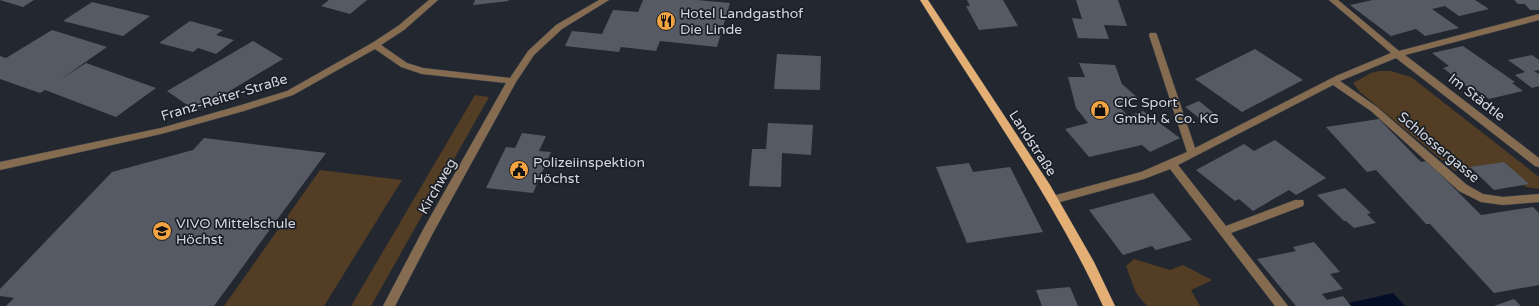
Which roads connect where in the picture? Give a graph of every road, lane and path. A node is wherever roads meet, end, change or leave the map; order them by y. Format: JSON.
{"nodes":[{"id":1,"x":434,"y":0,"type":"edge"},
{"id":2,"x":605,"y":0,"type":"edge"},
{"id":3,"x":924,"y":0,"type":"edge"},
{"id":4,"x":1333,"y":0,"type":"edge"},
{"id":5,"x":1539,"y":18,"type":"edge"},
{"id":6,"x":1153,"y":35,"type":"dead end"},
{"id":7,"x":375,"y":45,"type":"junction"},
{"id":8,"x":1397,"y":54,"type":"junction"},
{"id":9,"x":512,"y":81,"type":"junction"},
{"id":10,"x":1334,"y":81,"type":"junction"},
{"id":11,"x":1192,"y":152,"type":"junction"},
{"id":12,"x":1539,"y":163,"type":"edge"},
{"id":13,"x":1172,"y":164,"type":"junction"},
{"id":14,"x":0,"y":166,"type":"edge"},
{"id":15,"x":1539,"y":198,"type":"edge"},
{"id":16,"x":1053,"y":200,"type":"junction"},
{"id":17,"x":1298,"y":203,"type":"dead end"},
{"id":18,"x":1224,"y":231,"type":"junction"},
{"id":19,"x":389,"y":306,"type":"edge"},
{"id":20,"x":1109,"y":306,"type":"edge"},
{"id":21,"x":1282,"y":306,"type":"edge"}],
"edges":[{"from":1,"to":7,"type":"street","name":"Franz-Reiter-Straße"},
{"from":2,"to":9,"type":"street","name":"Kirchweg"},
{"from":3,"to":16,"type":"main road","name":"Landstraße"},
{"from":4,"to":8,"type":"street","name":"Im Städtle"},
{"from":5,"to":8,"type":"street"},
{"from":6,"to":11,"type":"street"},
{"from":7,"to":9,"type":"street"},
{"from":7,"to":14,"type":"street","name":"Franz-Reiter-Straße"},
{"from":8,"to":10,"type":"street"},
{"from":8,"to":12,"type":"street","name":"Im Städtle"},
{"from":9,"to":19,"type":"street","name":"Kirchweg"},
{"from":10,"to":11,"type":"street"},
{"from":10,"to":15,"type":"street","name":"Schlossergasse"},
{"from":11,"to":13,"type":"street"},
{"from":13,"to":16,"type":"street"},
{"from":13,"to":18,"type":"street"},
{"from":16,"to":20,"type":"main road","name":"Landstraße"},
{"from":17,"to":18,"type":"street"},
{"from":18,"to":21,"type":"street"}]}
